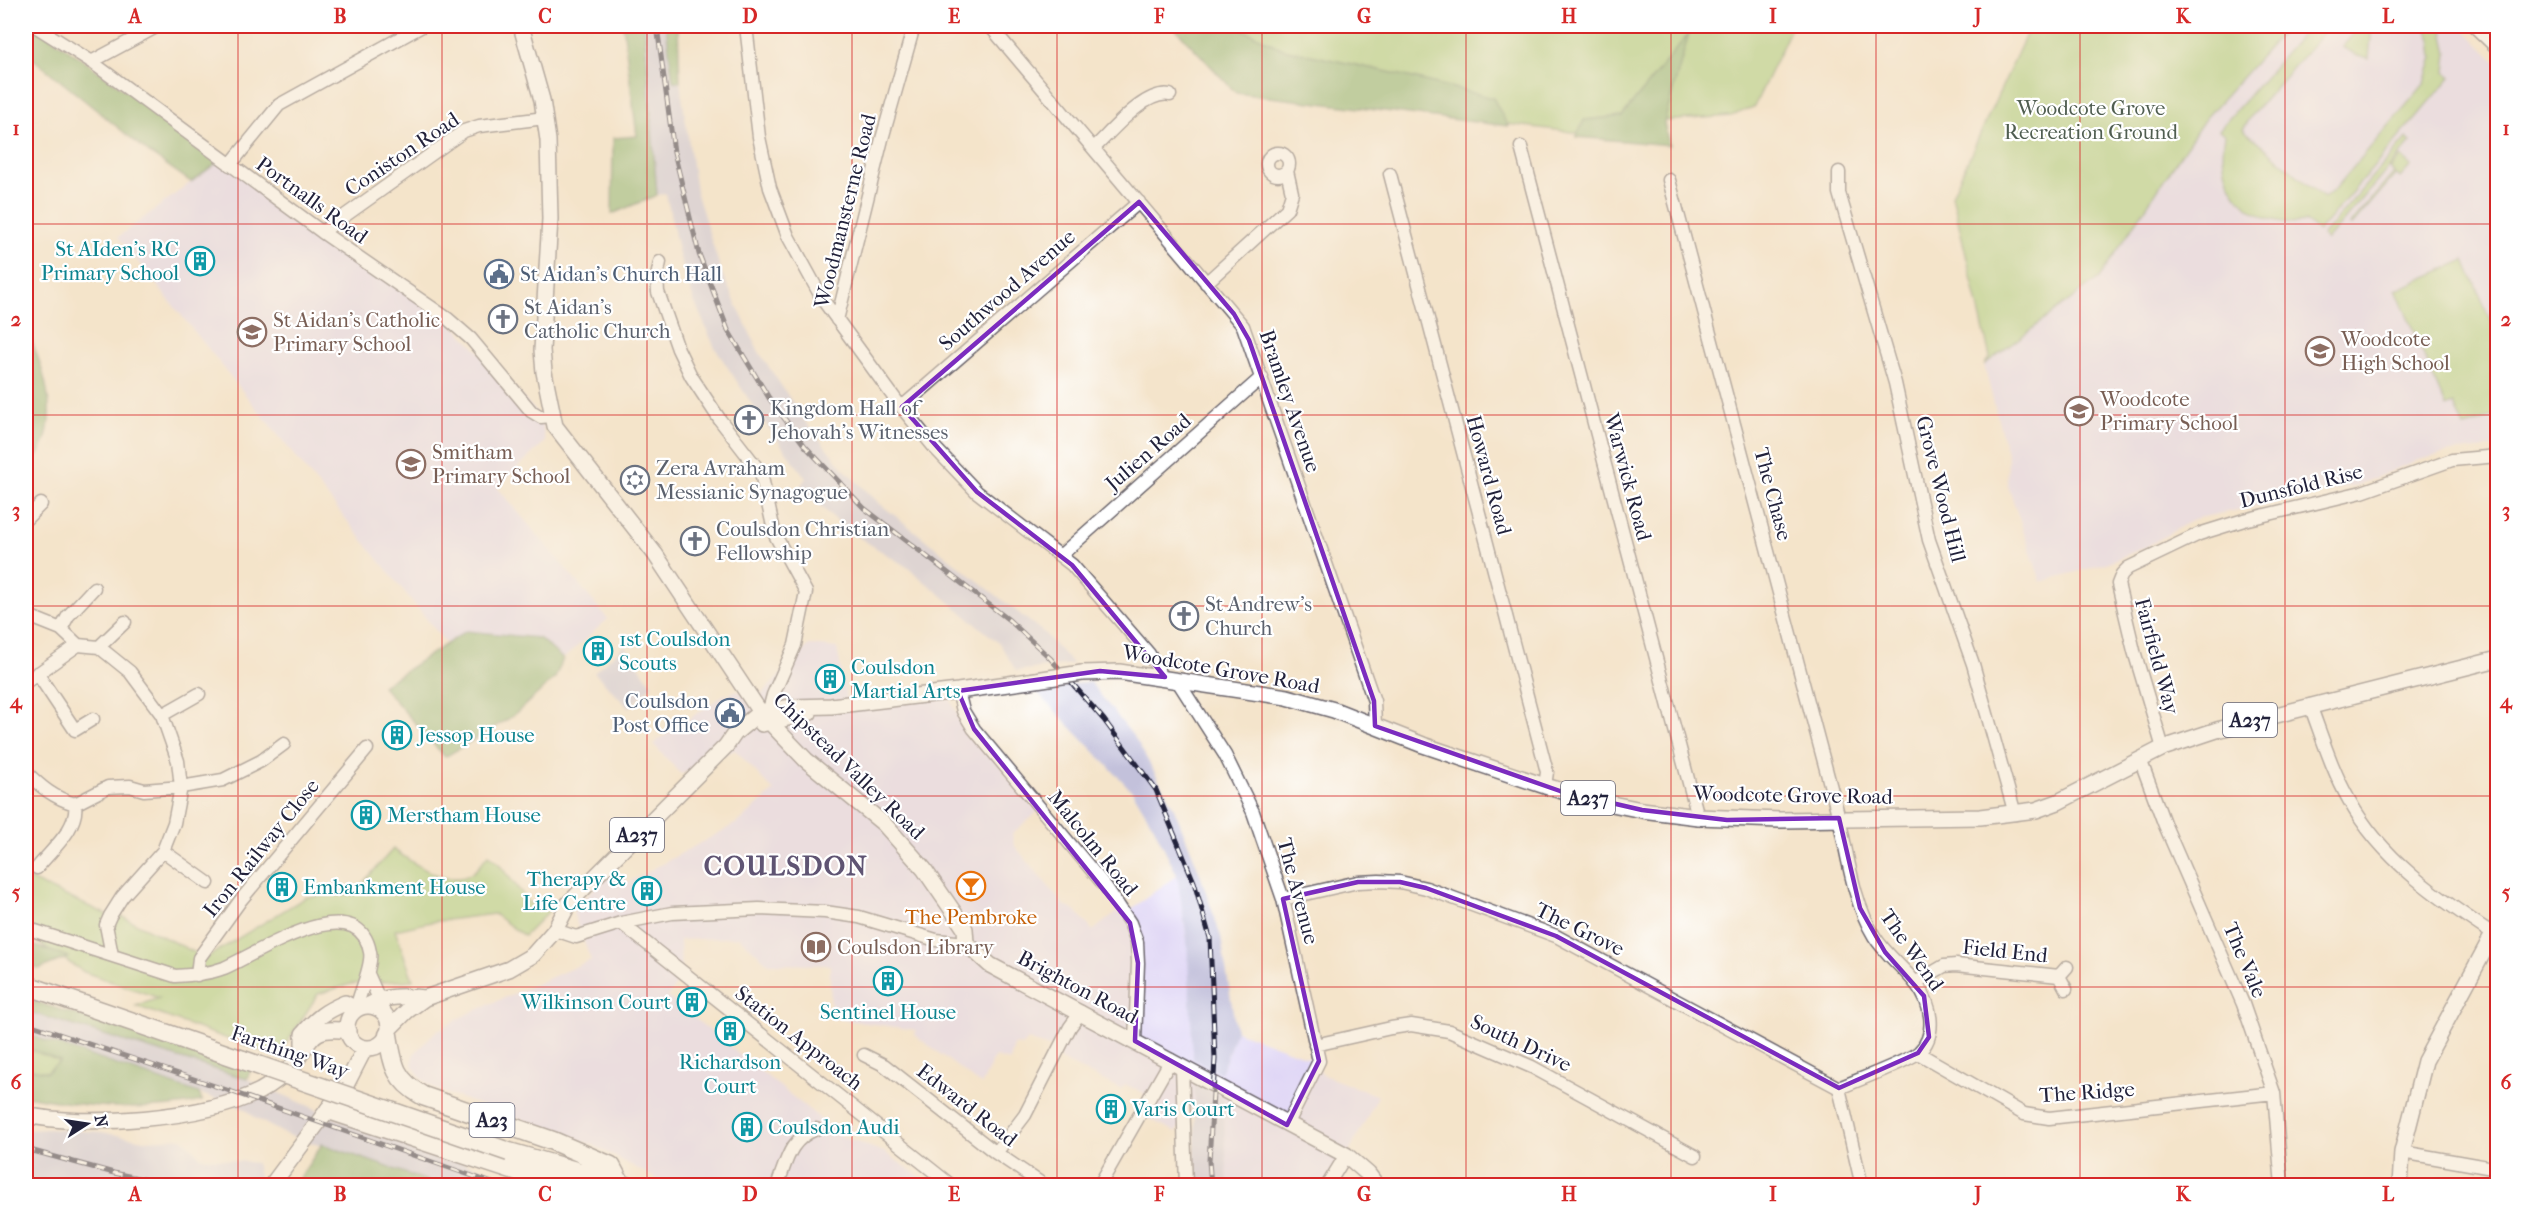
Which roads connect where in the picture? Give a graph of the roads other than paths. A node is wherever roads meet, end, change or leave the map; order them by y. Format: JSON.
{"nodes":[{"id":1,"x":35,"y":26,"type":"edge"},
{"id":2,"x":158,"y":26,"type":"edge"},
{"id":3,"x":422,"y":26,"type":"edge"},
{"id":4,"x":521,"y":26,"type":"edge"},
{"id":5,"x":746,"y":26,"type":"edge"},
{"id":6,"x":914,"y":26,"type":"edge"},
{"id":7,"x":990,"y":26,"type":"edge"},
{"id":8,"x":2474,"y":26,"type":"edge"},
{"id":9,"x":2498,"y":50,"type":"edge"},
{"id":10,"x":91,"y":62,"type":"junction"},
{"id":11,"x":1170,"y":95,"type":"dead end"},
{"id":12,"x":545,"y":118,"type":"junction"},
{"id":13,"x":1094,"y":147,"type":"junction"},
{"id":14,"x":1521,"y":147,"type":"dead end"},
{"id":15,"x":230,"y":165,"type":"junction"},
{"id":16,"x":1287,"y":171,"type":"dead end"},
{"id":17,"x":1839,"y":172,"type":"dead end"},
{"id":18,"x":1390,"y":174,"type":"dead end"},
{"id":19,"x":1669,"y":180,"type":"dead end"},
{"id":20,"x":1139,"y":202,"type":"junction"},
{"id":21,"x":322,"y":232,"type":"junction"},
{"id":22,"x":660,"y":262,"type":"dead end"},
{"id":23,"x":1206,"y":283,"type":"junction"},
{"id":24,"x":837,"y":320,"type":"junction"},
{"id":25,"x":1262,"y":378,"type":"junction"},
{"id":26,"x":902,"y":407,"type":"junction"},
{"id":27,"x":552,"y":416,"type":"junction"},
{"id":28,"x":2498,"y":456,"type":"edge"},
{"id":29,"x":41,"y":504,"type":"dead end"},
{"id":30,"x":26,"y":519,"type":"edge"},
{"id":31,"x":1060,"y":556,"type":"junction"},
{"id":32,"x":2122,"y":574,"type":"joint"},
{"id":33,"x":94,"y":588,"type":"dead end"},
{"id":34,"x":26,"y":615,"type":"edge"},
{"id":35,"x":125,"y":622,"type":"dead end"},
{"id":36,"x":61,"y":629,"type":"junction"},
{"id":37,"x":78,"y":645,"type":"junction"},
{"id":38,"x":99,"y":647,"type":"junction"},
{"id":39,"x":2498,"y":660,"type":"edge"},
{"id":40,"x":37,"y":673,"type":"junction"},
{"id":41,"x":1159,"y":676,"type":"junction"},
{"id":42,"x":1177,"y":680,"type":"junction"},
{"id":43,"x":26,"y":682,"type":"edge"},
{"id":44,"x":958,"y":691,"type":"junction"},
{"id":45,"x":199,"y":694,"type":"dead end"},
{"id":46,"x":2310,"y":705,"type":"junction"},
{"id":47,"x":831,"y":706,"type":"junction"},
{"id":48,"x":768,"y":710,"type":"junction"},
{"id":49,"x":807,"y":714,"type":"junction"},
{"id":50,"x":162,"y":715,"type":"junction"},
{"id":51,"x":93,"y":719,"type":"dead end"},
{"id":52,"x":1375,"y":726,"type":"junction"},
{"id":53,"x":284,"y":744,"type":"dead end"},
{"id":54,"x":792,"y":747,"type":"junction"},
{"id":55,"x":2163,"y":748,"type":"junction"},
{"id":56,"x":367,"y":749,"type":"dead end"},
{"id":57,"x":2140,"y":759,"type":"junction"},
{"id":58,"x":26,"y":772,"type":"edge"},
{"id":59,"x":1545,"y":786,"type":"junction"},
{"id":60,"x":181,"y":787,"type":"junction"},
{"id":61,"x":75,"y":804,"type":"junction"},
{"id":62,"x":2014,"y":814,"type":"junction"},
{"id":63,"x":1698,"y":817,"type":"junction"},
{"id":64,"x":1839,"y":818,"type":"junction"},
{"id":65,"x":163,"y":851,"type":"junction"},
{"id":66,"x":37,"y":868,"type":"dead end"},
{"id":67,"x":208,"y":883,"type":"dead end"},
{"id":68,"x":1283,"y":899,"type":"junction"},
{"id":69,"x":621,"y":923,"type":"junction"},
{"id":70,"x":26,"y":928,"type":"edge"},
{"id":71,"x":555,"y":930,"type":"junction"},
{"id":72,"x":2495,"y":930,"type":"edge"},
{"id":73,"x":966,"y":943,"type":"junction"},
{"id":74,"x":112,"y":955,"type":"junction"},
{"id":75,"x":368,"y":974,"type":"junction"},
{"id":76,"x":198,"y":975,"type":"junction"},
{"id":77,"x":1916,"y":983,"type":"junction"},
{"id":78,"x":26,"y":985,"type":"edge"},
{"id":79,"x":2066,"y":989,"type":"dead end"},
{"id":80,"x":425,"y":998,"type":"junction"},
{"id":81,"x":368,"y":1004,"type":"junction"},
{"id":82,"x":1081,"y":1012,"type":"junction"},
{"id":83,"x":388,"y":1026,"type":"junction"},
{"id":84,"x":348,"y":1031,"type":"junction"},
{"id":85,"x":1135,"y":1041,"type":"junction"},
{"id":86,"x":1315,"y":1045,"type":"junction"},
{"id":87,"x":303,"y":1047,"type":"junction"},
{"id":88,"x":364,"y":1048,"type":"junction"},
{"id":89,"x":1918,"y":1053,"type":"junction"},
{"id":90,"x":864,"y":1055,"type":"dead end"},
{"id":91,"x":1177,"y":1063,"type":"junction"},
{"id":92,"x":1839,"y":1088,"type":"junction"},
{"id":93,"x":2274,"y":1093,"type":"junction"},
{"id":94,"x":329,"y":1110,"type":"junction"},
{"id":95,"x":26,"y":1115,"type":"edge"},
{"id":96,"x":1287,"y":1125,"type":"junction"},
{"id":97,"x":816,"y":1129,"type":"dead end"},
{"id":98,"x":2402,"y":1152,"type":"junction"},
{"id":99,"x":996,"y":1153,"type":"junction"},
{"id":100,"x":1346,"y":1155,"type":"junction"},
{"id":101,"x":1695,"y":1156,"type":"dead end"},
{"id":102,"x":540,"y":1162,"type":"junction"},
{"id":103,"x":2498,"y":1169,"type":"edge"},
{"id":104,"x":624,"y":1184,"type":"edge"},
{"id":105,"x":271,"y":1185,"type":"edge"},
{"id":106,"x":570,"y":1185,"type":"edge"},
{"id":107,"x":583,"y":1185,"type":"edge"},
{"id":108,"x":777,"y":1185,"type":"edge"},
{"id":109,"x":952,"y":1185,"type":"edge"},
{"id":110,"x":1045,"y":1185,"type":"edge"},
{"id":111,"x":1099,"y":1185,"type":"edge"},
{"id":112,"x":1186,"y":1185,"type":"edge"},
{"id":113,"x":1327,"y":1185,"type":"edge"},
{"id":114,"x":1374,"y":1185,"type":"edge"},
{"id":115,"x":1862,"y":1185,"type":"edge"},
{"id":116,"x":2282,"y":1185,"type":"edge"},
{"id":117,"x":2400,"y":1185,"type":"edge"}],
"edges":[{"from":1,"to":10,"type":"street","name":"Portnalls Road"},
{"from":2,"to":10,"type":"street"},
{"from":3,"to":15,"type":"street"},
{"from":4,"to":12,"type":"main road","name":"Chipstead Valley Road"},
{"from":5,"to":24,"type":"street"},
{"from":6,"to":24,"type":"street","name":"Woodmansterne Road"},
{"from":7,"to":13,"type":"street","name":"Bramley Avenue"},
{"from":8,"to":9,"type":"street"},
{"from":10,"to":15,"type":"street","name":"Portnalls Road"},
{"from":11,"to":13,"type":"street"},
{"from":12,"to":21,"type":"street","name":"Coniston Road"},
{"from":12,"to":27,"type":"main road","name":"Chipstead Valley Road"},
{"from":13,"to":20,"type":"street","name":"Bramley Avenue"},
{"from":14,"to":63,"type":"street","name":"Warwick Road"},
{"from":15,"to":21,"type":"street","name":"Portnalls Road"},
{"from":16,"to":23,"type":"street"},
{"from":17,"to":62,"type":"street","name":"Grove Wood Hill"},
{"from":18,"to":59,"type":"street","name":"Howard Road"},
{"from":19,"to":64,"type":"street","name":"The Chase"},
{"from":20,"to":23,"type":"street","name":"Bramley Avenue"},
{"from":20,"to":26,"type":"street","name":"Southwood Avenue"},
{"from":21,"to":27,"type":"street","name":"Portnalls Road"},
{"from":22,"to":48,"type":"street"},
{"from":23,"to":25,"type":"street","name":"Bramley Avenue"},
{"from":24,"to":26,"type":"street","name":"Woodmansterne Road"},
{"from":25,"to":31,"type":"street","name":"Julien Road"},
{"from":25,"to":52,"type":"street","name":"Bramley Avenue"},
{"from":26,"to":31,"type":"street","name":"Woodmansterne Road"},
{"from":27,"to":48,"type":"main road","name":"Chipstead Valley Road"},
{"from":28,"to":32,"type":"street","name":"Dunsfold Rise"},
{"from":29,"to":30,"type":"street"},
{"from":31,"to":41,"type":"street","name":"Woodmansterne Road"},
{"from":32,"to":55,"type":"street","name":"Fairfield Way"},
{"from":33,"to":36,"type":"street"},
{"from":34,"to":36,"type":"street"},
{"from":35,"to":38,"type":"street"},
{"from":36,"to":37,"type":"street"},
{"from":37,"to":38,"type":"street"},
{"from":37,"to":40,"type":"street"},
{"from":38,"to":50,"type":"street"},
{"from":39,"to":46,"type":"main road","name":"Woodcote Grove Road","number":"A237"},
{"from":40,"to":43,"type":"street"},
{"from":40,"to":51,"type":"street"},
{"from":41,"to":42,"type":"main road","name":"Woodcote Grove Road","number":"A237"},
{"from":41,"to":44,"type":"main road","name":"Woodcote Grove Road","number":"A237","bridge":true},
{"from":42,"to":52,"type":"main road","name":"Woodcote Grove Road","number":"A237"},
{"from":42,"to":68,"type":"street","name":"The Avenue"},
{"from":44,"to":47,"type":"main road","name":"Woodcote Grove Road","number":"A237"},
{"from":44,"to":85,"type":"street","name":"Malcolm Road"},
{"from":45,"to":50,"type":"street"},
{"from":46,"to":55,"type":"main road","name":"Woodcote Grove Road","number":"A237"},
{"from":46,"to":72,"type":"street"},
{"from":47,"to":48,"type":"main road","name":"Woodcote Grove Road","number":"A237"},
{"from":47,"to":49,"type":"main road","name":"Woodcote Grove Road","number":"A237"},
{"from":48,"to":49,"type":"main road","name":"Woodcote Grove Road","number":"A237"},
{"from":48,"to":54,"type":"main road","name":"Chipstead Valley Road"},
{"from":48,"to":71,"type":"main road","number":"A237"},
{"from":49,"to":54,"type":"main road"},
{"from":50,"to":60,"type":"street"},
{"from":52,"to":59,"type":"main road","name":"Woodcote Grove Road","number":"A237"},
{"from":53,"to":60,"type":"street"},
{"from":54,"to":73,"type":"main road","name":"Chipstead Valley Road"},
{"from":55,"to":57,"type":"main road","name":"Woodcote Grove Road","number":"A237"},
{"from":56,"to":76,"type":"street","name":"Iron Railway Close"},
{"from":57,"to":62,"type":"main road","name":"Woodcote Grove Road","number":"A237"},
{"from":57,"to":93,"type":"street","name":"The Vale"},
{"from":58,"to":61,"type":"street"},
{"from":59,"to":63,"type":"main road","name":"Woodcote Grove Road","number":"A237"},
{"from":60,"to":61,"type":"street"},
{"from":60,"to":65,"type":"street"},
{"from":61,"to":66,"type":"street"},
{"from":62,"to":64,"type":"main road","name":"Woodcote Grove Road","number":"A237"},
{"from":63,"to":64,"type":"main road","name":"Woodcote Grove Road","number":"A237"},
{"from":64,"to":77,"type":"street","name":"The Wend"},
{"from":65,"to":67,"type":"street"},
{"from":65,"to":74,"type":"street"},
{"from":68,"to":86,"type":"street","name":"The Avenue"},
{"from":68,"to":92,"type":"street","name":"The Grove"},
{"from":69,"to":71,"type":"street"},
{"from":69,"to":73,"type":"street"},
{"from":69,"to":109,"type":"street","name":"Station Approach"},
{"from":70,"to":74,"type":"street"},
{"from":71,"to":80,"type":"main road","number":"A237"},
{"from":72,"to":98,"type":"main road"},
{"from":73,"to":82,"type":"main road","name":"Brighton Road"},
{"from":74,"to":76,"type":"street"},
{"from":75,"to":76,"type":"street"},
{"from":75,"to":81,"type":"street"},
{"from":75,"to":81,"type":"street"},
{"from":77,"to":79,"type":"street","name":"Field End"},
{"from":77,"to":89,"type":"street","name":"The Wend"},
{"from":78,"to":102,"type":"highway","name":"Farthing Way","number":"A23","bridge":true},
{"from":80,"to":81,"type":"main road","number":"A237"},
{"from":80,"to":83,"type":"main road","number":"A237"},
{"from":81,"to":83,"type":"main road"},
{"from":81,"to":84,"type":"main road"},
{"from":81,"to":87,"type":"main road","number":"A237"},
{"from":82,"to":85,"type":"main road","name":"Brighton Road"},
{"from":82,"to":99,"type":"street"},
{"from":83,"to":88,"type":"main road"},
{"from":83,"to":104,"type":"highway","number":"A23"},
{"from":84,"to":87,"type":"main road","number":"A237"},
{"from":84,"to":88,"type":"main road"},
{"from":85,"to":91,"type":"main road","name":"Brighton Road"},
{"from":86,"to":96,"type":"street","name":"The Avenue"},
{"from":86,"to":101,"type":"street","name":"South Drive"},
{"from":87,"to":95,"type":"main road","number":"A237"},
{"from":88,"to":94,"type":"main road"},
{"from":89,"to":92,"type":"street"},
{"from":89,"to":93,"type":"street","name":"The Ridge"},
{"from":90,"to":99,"type":"street","name":"Edward Road"},
{"from":91,"to":96,"type":"main road","name":"Brighton Road"},
{"from":91,"to":111,"type":"street"},
{"from":91,"to":112,"type":"street"},
{"from":92,"to":115,"type":"street"},
{"from":93,"to":116,"type":"street","name":"The Vale"},
{"from":94,"to":105,"type":"main road"},
{"from":94,"to":106,"type":"highway","number":"A23"},
{"from":96,"to":100,"type":"main road","name":"Brighton Road"},
{"from":97,"to":108,"type":"street"},
{"from":98,"to":103,"type":"street"},
{"from":98,"to":117,"type":"main road"},
{"from":99,"to":110,"type":"street","name":"Edward Road"},
{"from":100,"to":113,"type":"street"},
{"from":100,"to":114,"type":"main road","name":"Brighton Road"},
{"from":102,"to":104,"type":"highway","name":"Farthing Way","number":"A23"},
{"from":102,"to":107,"type":"highway","name":"Farthing Way","number":"A23"}]}
